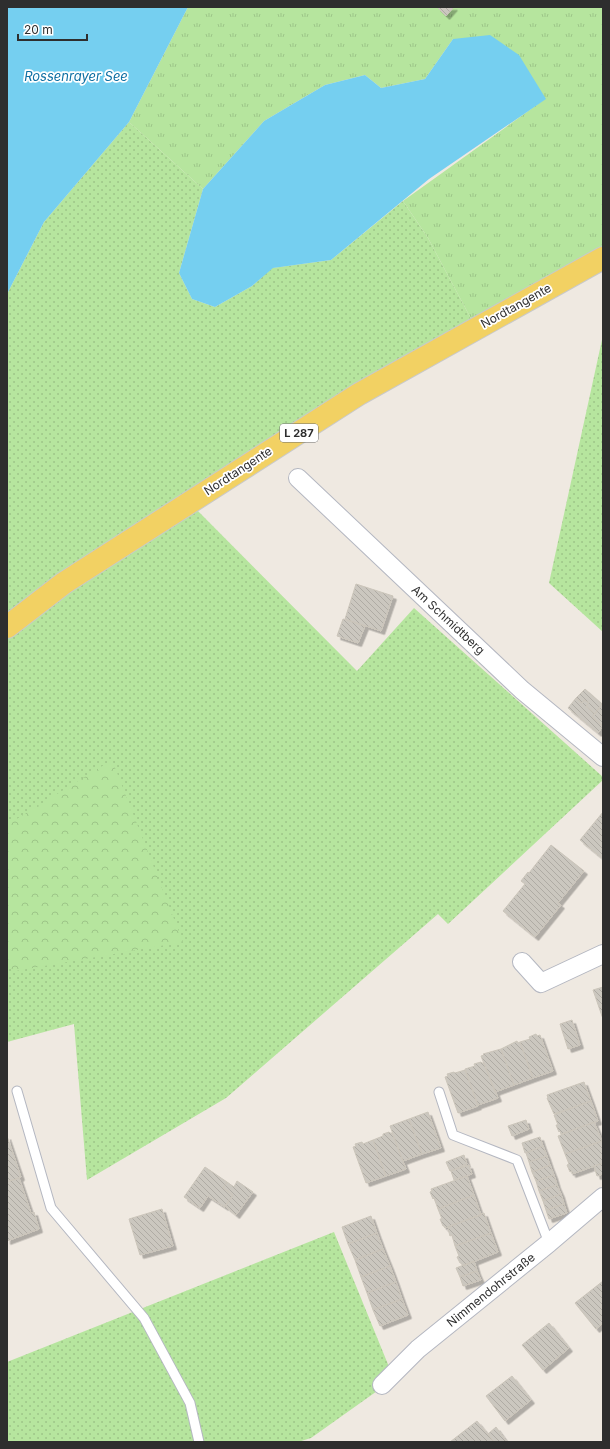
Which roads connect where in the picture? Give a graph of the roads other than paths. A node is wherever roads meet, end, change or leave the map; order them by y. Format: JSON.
{"nodes":[{"id":1,"x":603,"y":258,"type":"edge"},
{"id":2,"x":298,"y":478,"type":"dead end"},
{"id":3,"x":7,"y":628,"type":"edge"},
{"id":4,"x":603,"y":757,"type":"edge"},
{"id":5,"x":603,"y":954,"type":"edge"},
{"id":6,"x":522,"y":962,"type":"dead end"},
{"id":7,"x":17,"y":1091,"type":"dead end"},
{"id":8,"x":439,"y":1092,"type":"dead end"},
{"id":9,"x":603,"y":1197,"type":"edge"},
{"id":10,"x":549,"y":1243,"type":"junction"},
{"id":11,"x":382,"y":1385,"type":"dead end"},
{"id":12,"x":200,"y":1442,"type":"edge"}],
"edges":[{"from":1,"to":3,"type":"main road","name":"Nordtangente","number":"L 287"},
{"from":2,"to":4,"type":"street","name":"Am Schmidtberg"},
{"from":5,"to":6,"type":"street"},
{"from":7,"to":12,"type":"lane"},
{"from":8,"to":10,"type":"lane"},
{"from":9,"to":10,"type":"street","name":"Nimmendohrstraße"},
{"from":10,"to":11,"type":"street","name":"Nimmendohrstraße"}]}
